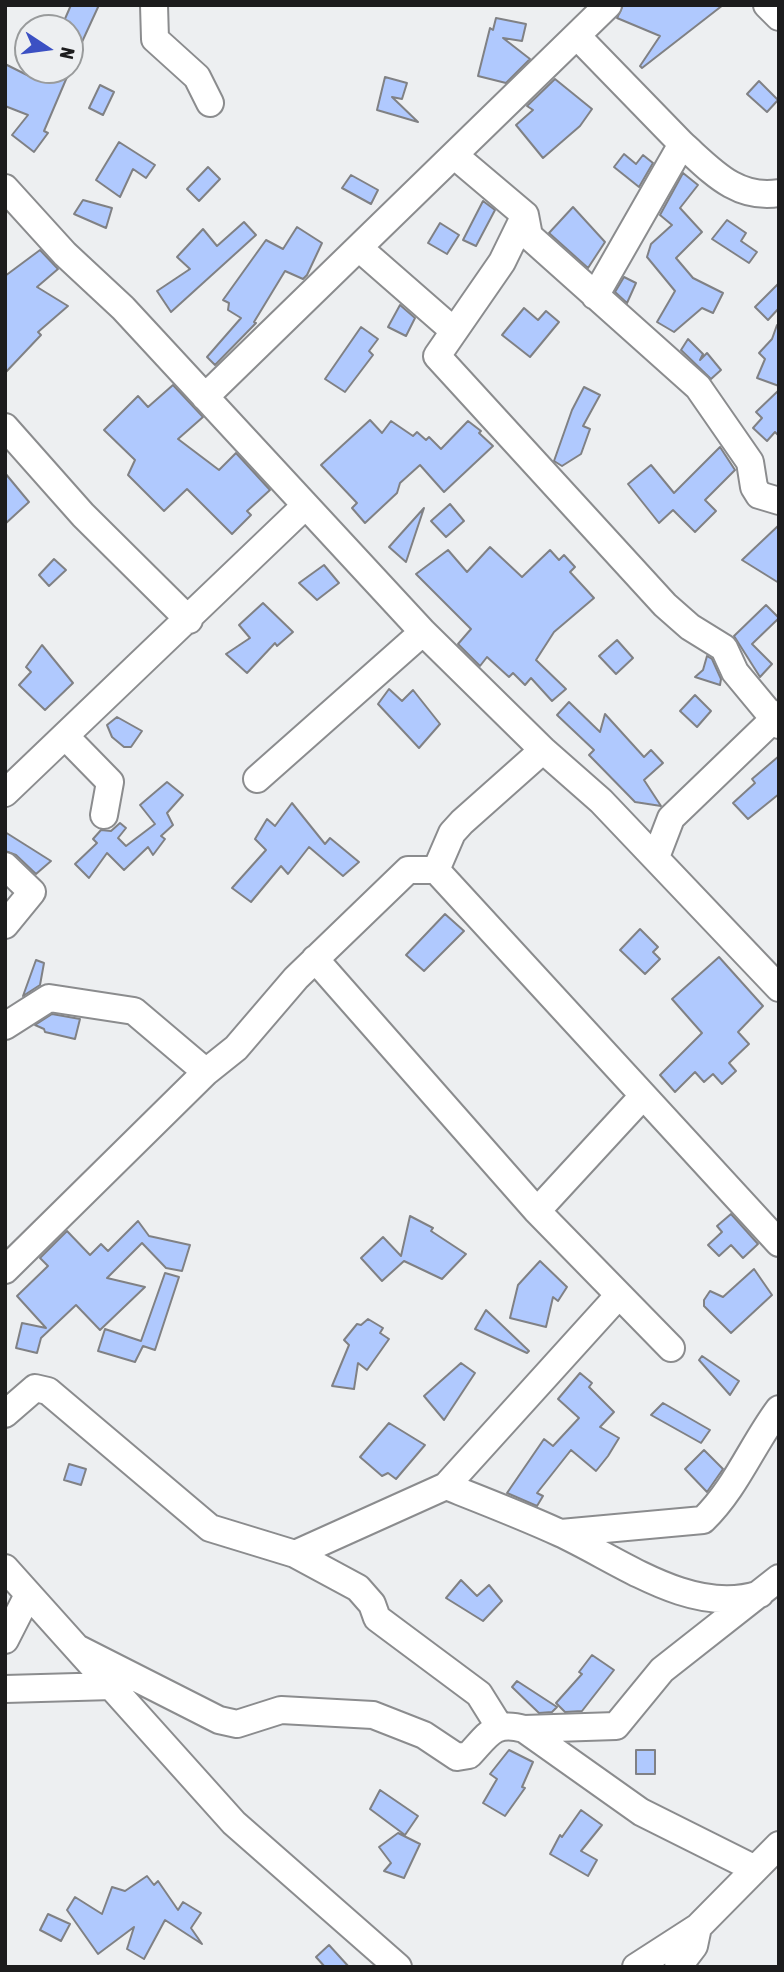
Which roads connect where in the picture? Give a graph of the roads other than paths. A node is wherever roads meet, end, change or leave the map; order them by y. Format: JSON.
{"nodes":[{"id":1,"x":153,"y":5,"type":"edge"},
{"id":2,"x":608,"y":5,"type":"edge"},
{"id":3,"x":767,"y":5,"type":"edge"},
{"id":4,"x":779,"y":17,"type":"edge"},
{"id":5,"x":577,"y":36,"type":"junction"},
{"id":6,"x":210,"y":103,"type":"dead end"},
{"id":7,"x":682,"y":144,"type":"junction"},
{"id":8,"x":454,"y":155,"type":"junction"},
{"id":9,"x":5,"y":188,"type":"edge"},
{"id":10,"x":779,"y":193,"type":"edge"},
{"id":11,"x":525,"y":215,"type":"junction"},
{"id":12,"x":359,"y":248,"type":"junction"},
{"id":13,"x":595,"y":296,"type":"junction"},
{"id":14,"x":454,"y":331,"type":"junction"},
{"id":15,"x":205,"y":397,"type":"junction"},
{"id":16,"x":5,"y":427,"type":"edge"},
{"id":17,"x":779,"y":502,"type":"edge"},
{"id":18,"x":304,"y":507,"type":"junction"},
{"id":19,"x":189,"y":620,"type":"junction"},
{"id":20,"x":423,"y":632,"type":"junction"},
{"id":21,"x":777,"y":719,"type":"edge"},
{"id":22,"x":66,"y":738,"type":"junction"},
{"id":23,"x":543,"y":750,"type":"junction"},
{"id":24,"x":257,"y":779,"type":"dead end"},
{"id":25,"x":5,"y":793,"type":"edge"},
{"id":26,"x":104,"y":815,"type":"dead end"},
{"id":27,"x":656,"y":857,"type":"junction"},
{"id":28,"x":5,"y":866,"type":"edge"},
{"id":29,"x":436,"y":870,"type":"junction"},
{"id":30,"x":5,"y":925,"type":"edge"},
{"id":31,"x":315,"y":959,"type":"junction"},
{"id":32,"x":779,"y":988,"type":"edge"},
{"id":33,"x":5,"y":1026,"type":"edge"},
{"id":34,"x":206,"y":1072,"type":"junction"},
{"id":35,"x":643,"y":1096,"type":"junction"},
{"id":36,"x":537,"y":1211,"type":"junction"},
{"id":37,"x":779,"y":1243,"type":"edge"},
{"id":38,"x":5,"y":1270,"type":"edge"},
{"id":39,"x":619,"y":1295,"type":"junction"},
{"id":40,"x":671,"y":1348,"type":"dead end"},
{"id":41,"x":779,"y":1409,"type":"edge"},
{"id":42,"x":5,"y":1415,"type":"edge"},
{"id":43,"x":446,"y":1486,"type":"junction"},
{"id":44,"x":560,"y":1533,"type":"junction"},
{"id":45,"x":295,"y":1554,"type":"junction"},
{"id":46,"x":5,"y":1568,"type":"edge"},
{"id":47,"x":769,"y":1586,"type":"edge"},
{"id":48,"x":29,"y":1595,"type":"junction"},
{"id":49,"x":5,"y":1640,"type":"edge"},
{"id":50,"x":79,"y":1649,"type":"junction"},
{"id":51,"x":113,"y":1686,"type":"junction"},
{"id":52,"x":5,"y":1689,"type":"edge"},
{"id":53,"x":511,"y":1727,"type":"junction"},
{"id":54,"x":779,"y":1845,"type":"edge"},
{"id":55,"x":755,"y":1869,"type":"junction"},
{"id":56,"x":698,"y":1927,"type":"junction"},
{"id":57,"x":398,"y":1967,"type":"edge"},
{"id":58,"x":636,"y":1967,"type":"edge"},
{"id":59,"x":678,"y":1967,"type":"edge"}],
"edges":[{"from":1,"to":6,"type":"street"},
{"from":2,"to":5,"type":"street"},
{"from":3,"to":4,"type":"street"},
{"from":5,"to":7,"type":"street"},
{"from":5,"to":8,"type":"street"},
{"from":7,"to":10,"type":"street"},
{"from":7,"to":13,"type":"street"},
{"from":8,"to":11,"type":"street"},
{"from":8,"to":12,"type":"street"},
{"from":9,"to":15,"type":"street"},
{"from":11,"to":13,"type":"street"},
{"from":11,"to":14,"type":"street"},
{"from":12,"to":14,"type":"street"},
{"from":12,"to":15,"type":"street"},
{"from":13,"to":17,"type":"street"},
{"from":14,"to":21,"type":"street"},
{"from":15,"to":18,"type":"street"},
{"from":16,"to":19,"type":"street"},
{"from":18,"to":19,"type":"street"},
{"from":18,"to":20,"type":"street"},
{"from":19,"to":22,"type":"street"},
{"from":20,"to":23,"type":"street"},
{"from":20,"to":24,"type":"street"},
{"from":21,"to":27,"type":"street"},
{"from":22,"to":25,"type":"street"},
{"from":22,"to":26,"type":"street"},
{"from":23,"to":27,"type":"street"},
{"from":23,"to":29,"type":"street"},
{"from":27,"to":32,"type":"street"},
{"from":28,"to":30,"type":"street"},
{"from":29,"to":31,"type":"street"},
{"from":29,"to":35,"type":"street"},
{"from":31,"to":34,"type":"street"},
{"from":31,"to":36,"type":"street"},
{"from":33,"to":34,"type":"street"},
{"from":34,"to":38,"type":"street"},
{"from":35,"to":36,"type":"street"},
{"from":35,"to":37,"type":"street"},
{"from":36,"to":39,"type":"street"},
{"from":39,"to":40,"type":"street"},
{"from":39,"to":43,"type":"street"},
{"from":41,"to":44,"type":"street"},
{"from":42,"to":45,"type":"street"},
{"from":43,"to":44,"type":"street"},
{"from":43,"to":45,"type":"street"},
{"from":44,"to":47,"type":"street"},
{"from":45,"to":53,"type":"street"},
{"from":46,"to":48,"type":"street"},
{"from":47,"to":53,"type":"street"},
{"from":48,"to":49,"type":"street"},
{"from":48,"to":50,"type":"street"},
{"from":50,"to":51,"type":"street"},
{"from":50,"to":53,"type":"street"},
{"from":51,"to":52,"type":"street"},
{"from":51,"to":57,"type":"street"},
{"from":53,"to":55,"type":"street"},
{"from":54,"to":55,"type":"street"},
{"from":55,"to":56,"type":"street"},
{"from":56,"to":58,"type":"street"},
{"from":56,"to":59,"type":"street"}]}
